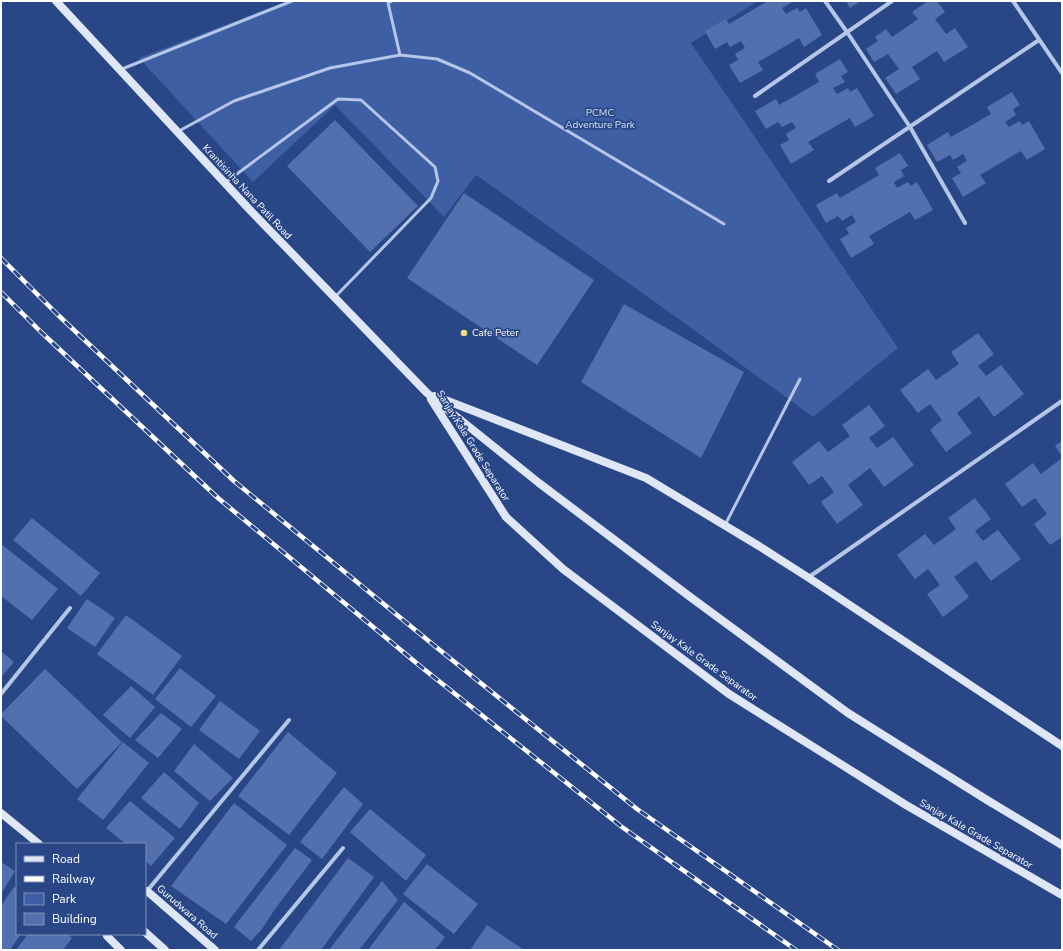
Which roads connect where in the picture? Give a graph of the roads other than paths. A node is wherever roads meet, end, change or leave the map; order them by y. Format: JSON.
{"nodes":[{"id":1,"x":56,"y":1,"type":"edge"},
{"id":2,"x":292,"y":1,"type":"edge"},
{"id":3,"x":392,"y":1,"type":"edge"},
{"id":4,"x":825,"y":1,"type":"edge"},
{"id":5,"x":892,"y":1,"type":"edge"},
{"id":6,"x":1013,"y":1,"type":"edge"},
{"id":7,"x":848,"y":32,"type":"junction"},
{"id":8,"x":1039,"y":40,"type":"junction"},
{"id":9,"x":400,"y":54,"type":"junction"},
{"id":10,"x":120,"y":70,"type":"junction"},
{"id":11,"x":1062,"y":73,"type":"edge"},
{"id":12,"x":755,"y":96,"type":"dead end"},
{"id":13,"x":910,"y":127,"type":"junction"},
{"id":14,"x":177,"y":132,"type":"junction"},
{"id":15,"x":830,"y":181,"type":"dead end"},
{"id":16,"x":224,"y":183,"type":"junction"},
{"id":17,"x":965,"y":223,"type":"dead end"},
{"id":18,"x":724,"y":224,"type":"dead end"},
{"id":19,"x":335,"y":298,"type":"junction"},
{"id":20,"x":800,"y":379,"type":"dead end"},
{"id":21,"x":427,"y":393,"type":"junction"},
{"id":22,"x":1062,"y":401,"type":"edge"},
{"id":23,"x":725,"y":525,"type":"junction"},
{"id":24,"x":809,"y":578,"type":"junction"},
{"id":25,"x":70,"y":608,"type":"dead end"},
{"id":26,"x":1,"y":694,"type":"edge"},
{"id":27,"x":289,"y":720,"type":"dead end"},
{"id":28,"x":1062,"y":746,"type":"edge"},
{"id":29,"x":1,"y":813,"type":"edge"},
{"id":30,"x":38,"y":843,"type":"edge"},
{"id":31,"x":1062,"y":845,"type":"edge"},
{"id":32,"x":343,"y":848,"type":"dead end"},
{"id":33,"x":146,"y":891,"type":"edge"},
{"id":34,"x":1062,"y":895,"type":"edge"},
{"id":35,"x":146,"y":933,"type":"edge"},
{"id":36,"x":107,"y":935,"type":"edge"},
{"id":37,"x":121,"y":950,"type":"edge"},
{"id":38,"x":165,"y":950,"type":"edge"},
{"id":39,"x":215,"y":950,"type":"edge"},
{"id":40,"x":258,"y":950,"type":"edge"}],
"edges":[{"from":1,"to":10,"type":"main road","name":"Krantisinha Nana Patil Road"},
{"from":2,"to":10,"type":"lane"},
{"from":3,"to":9,"type":"lane"},
{"from":4,"to":7,"type":"street"},
{"from":5,"to":7,"type":"street"},
{"from":6,"to":8,"type":"street"},
{"from":7,"to":12,"type":"street"},
{"from":7,"to":13,"type":"street"},
{"from":8,"to":11,"type":"street"},
{"from":8,"to":13,"type":"street"},
{"from":9,"to":14,"type":"lane"},
{"from":9,"to":18,"type":"lane"},
{"from":10,"to":14,"type":"main road","name":"Krantisinha Nana Patil Road"},
{"from":13,"to":15,"type":"street"},
{"from":13,"to":17,"type":"street"},
{"from":14,"to":16,"type":"main road","name":"Krantisinha Nana Patil Road"},
{"from":16,"to":19,"type":"main road","name":"Krantisinha Nana Patil Road"},
{"from":16,"to":19,"type":"lane"},
{"from":19,"to":21,"type":"main road","name":"Krantisinha Nana Patil Road"},
{"from":20,"to":23,"type":"lane"},
{"from":21,"to":23,"type":"main road"},
{"from":21,"to":31,"type":"main road","name":"Sanjay Kale Grade Separator"},
{"from":21,"to":34,"type":"main road","name":"Sanjay Kale Grade Separator"},
{"from":22,"to":24,"type":"street"},
{"from":23,"to":24,"type":"main road"},
{"from":24,"to":28,"type":"main road"},
{"from":25,"to":26,"type":"street"},
{"from":27,"to":33,"type":"street"},
{"from":29,"to":30,"type":"main road"},
{"from":32,"to":40,"type":"street"},
{"from":33,"to":39,"type":"main road","name":"Gurudwara Road"},
{"from":35,"to":38,"type":"main road"},
{"from":36,"to":37,"type":"main road"}]}
